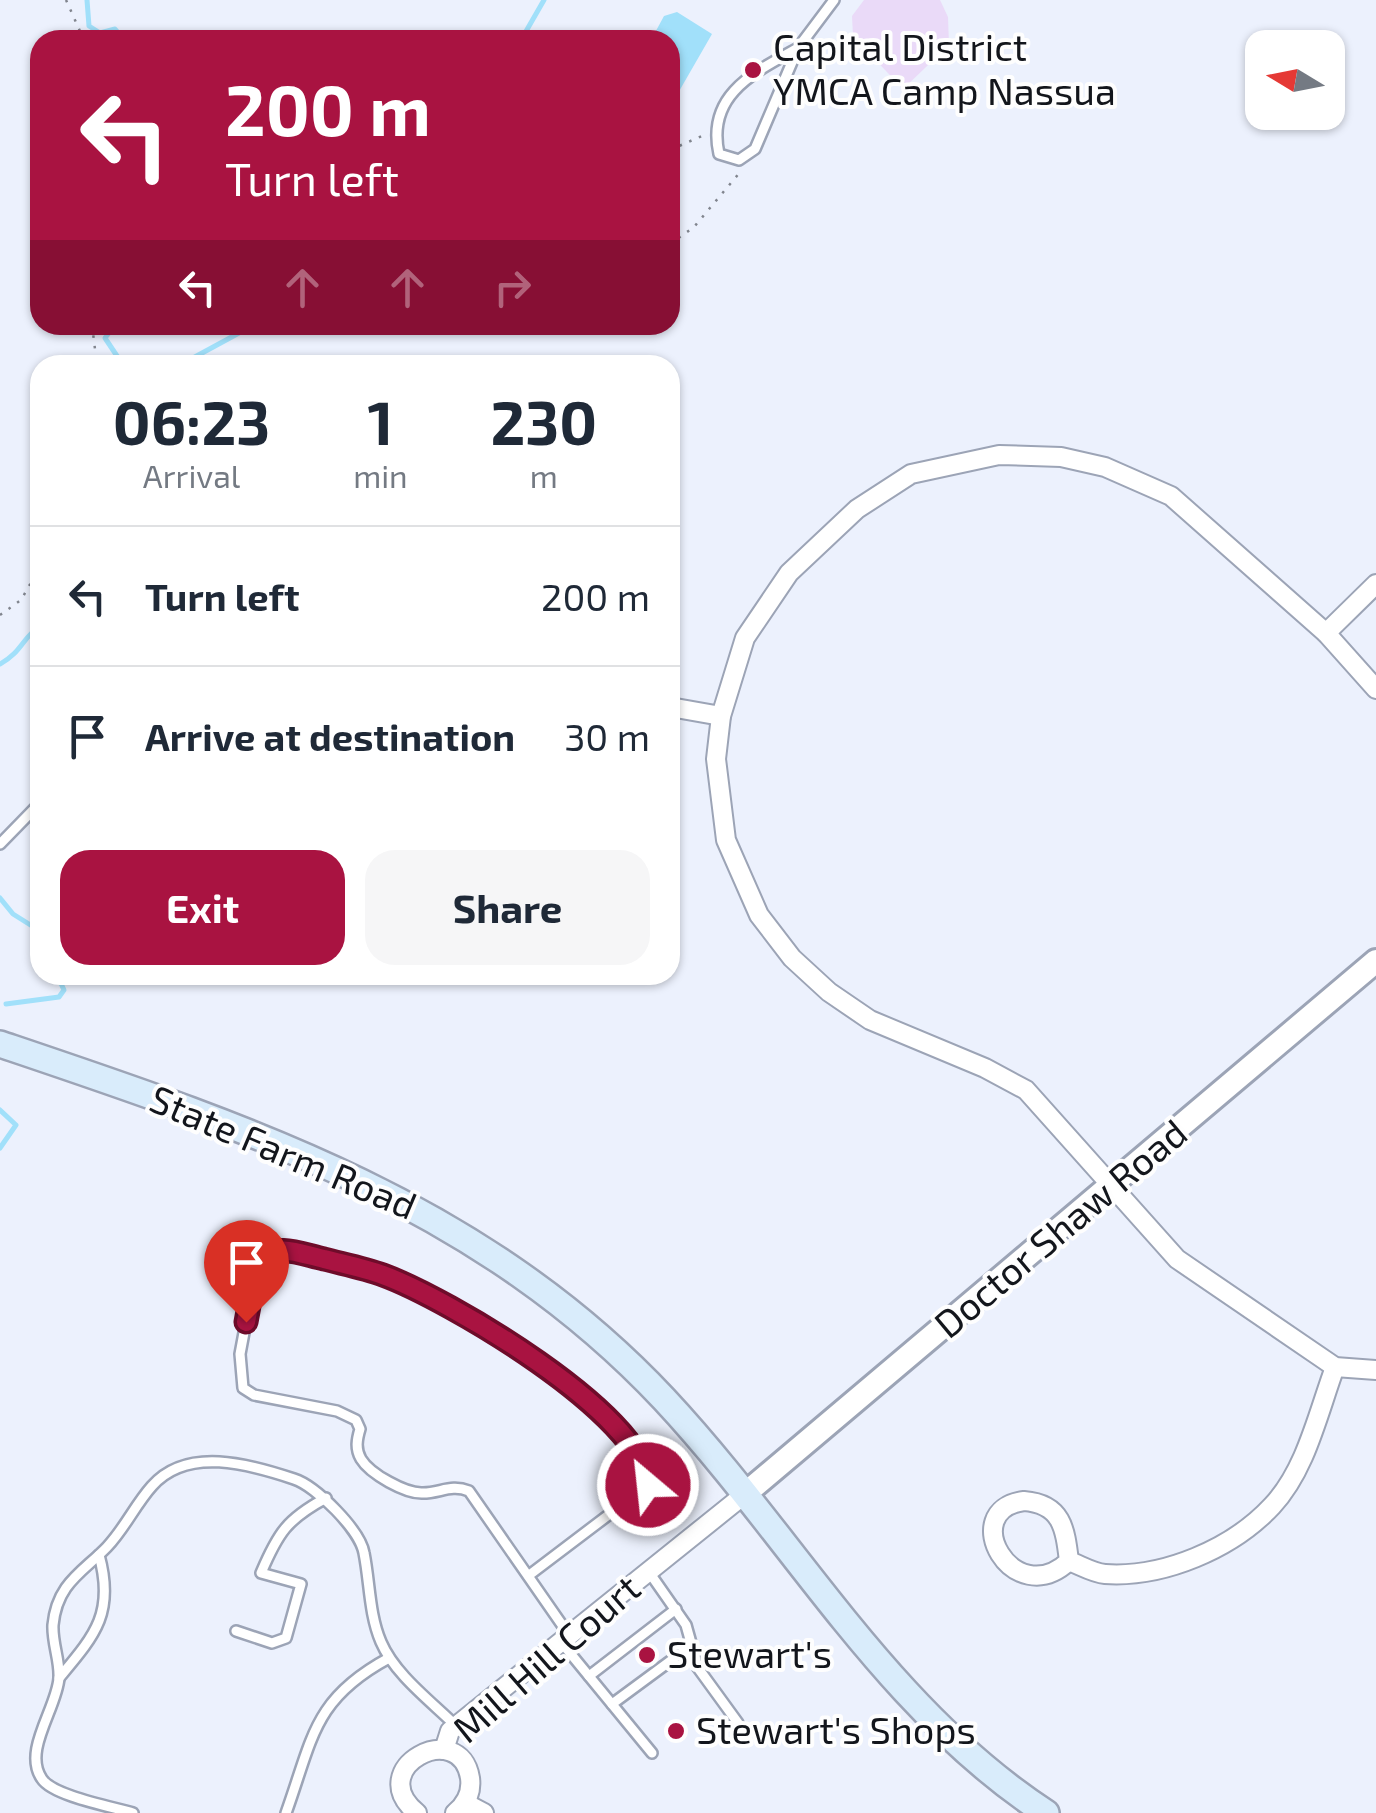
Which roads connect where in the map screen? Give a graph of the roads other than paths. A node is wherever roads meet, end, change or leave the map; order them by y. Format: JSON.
{"nodes":[{"id":1,"x":834,"y":0,"type":"edge"},
{"id":2,"x":798,"y":48,"type":"junction"},
{"id":3,"x":1376,"y":584,"type":"edge"},
{"id":4,"x":1326,"y":634,"type":"junction"},
{"id":5,"x":1376,"y":690,"type":"edge"},
{"id":6,"x":680,"y":709,"type":"edge"},
{"id":7,"x":720,"y":716,"type":"junction"},
{"id":8,"x":30,"y":813,"type":"edge"},
{"id":9,"x":0,"y":844,"type":"edge"},
{"id":10,"x":1376,"y":962,"type":"edge"},
{"id":11,"x":0,"y":1044,"type":"edge"},
{"id":12,"x":1114,"y":1184,"type":"junction"},
{"id":13,"x":1334,"y":1366,"type":"junction"},
{"id":14,"x":1376,"y":1370,"type":"edge"},
{"id":15,"x":744,"y":1494,"type":"junction"},
{"id":16,"x":326,"y":1498,"type":"junction"},
{"id":17,"x":99,"y":1556,"type":"junction"},
{"id":18,"x":1069,"y":1561,"type":"junction"},
{"id":19,"x":649,"y":1572,"type":"junction"},
{"id":20,"x":528,"y":1576,"type":"junction"},
{"id":21,"x":676,"y":1609,"type":"junction"},
{"id":22,"x":236,"y":1632,"type":"dead end"},
{"id":23,"x":645,"y":1632,"type":"junction"},
{"id":24,"x":565,"y":1639,"type":"junction"},
{"id":25,"x":652,"y":1642,"type":"dead end"},
{"id":26,"x":692,"y":1645,"type":"junction"},
{"id":27,"x":660,"y":1652,"type":"dead end"},
{"id":28,"x":389,"y":1658,"type":"junction"},
{"id":29,"x":668,"y":1663,"type":"junction"},
{"id":30,"x":638,"y":1670,"type":"dead end"},
{"id":31,"x":589,"y":1676,"type":"junction"},
{"id":32,"x":59,"y":1678,"type":"junction"},
{"id":33,"x":646,"y":1679,"type":"junction"},
{"id":34,"x":612,"y":1704,"type":"junction"},
{"id":35,"x":738,"y":1723,"type":"dead end"},
{"id":36,"x":456,"y":1726,"type":"junction"},
{"id":37,"x":444,"y":1750,"type":"junction"},
{"id":38,"x":652,"y":1753,"type":"dead end"},
{"id":39,"x":460,"y":1808,"type":"edge"},
{"id":40,"x":133,"y":1813,"type":"edge"},
{"id":41,"x":286,"y":1813,"type":"edge"},
{"id":42,"x":416,"y":1813,"type":"edge"},
{"id":43,"x":484,"y":1813,"type":"edge"},
{"id":44,"x":1046,"y":1813,"type":"edge"}],
"edges":[{"from":1,"to":2,"type":"lane"},
{"from":2,"to":2,"type":"lane"},
{"from":3,"to":4,"type":"street"},
{"from":4,"to":5,"type":"street"},
{"from":4,"to":7,"type":"street"},
{"from":6,"to":7,"type":"street"},
{"from":7,"to":12,"type":"street"},
{"from":8,"to":9,"type":"lane"},
{"from":10,"to":12,"type":"street","name":"Doctor Shaw Road"},
{"from":11,"to":15,"type":"main road","name":"State Farm Road"},
{"from":12,"to":13,"type":"street"},
{"from":12,"to":15,"type":"street","name":"Doctor Shaw Road"},
{"from":13,"to":14,"type":"street"},
{"from":13,"to":18,"type":"street"},
{"from":15,"to":19,"type":"street","name":"Mill Hill Court"},
{"from":15,"to":44,"type":"main road","name":"State Farm Road"},
{"from":16,"to":17,"type":"lane"},
{"from":16,"to":22,"type":"lane"},
{"from":16,"to":28,"type":"lane"},
{"from":17,"to":32,"type":"lane"},
{"from":17,"to":32,"type":"lane"},
{"from":18,"to":18,"type":"street"},
{"from":19,"to":21,"type":"lane"},
{"from":19,"to":24,"type":"street","name":"Mill Hill Court"},
{"from":20,"to":20,"type":"lane"},
{"from":20,"to":24,"type":"lane"},
{"from":21,"to":23,"type":"lane"},
{"from":21,"to":26,"type":"lane"},
{"from":23,"to":25,"type":"lane"},
{"from":23,"to":31,"type":"lane"},
{"from":24,"to":31,"type":"lane"},
{"from":24,"to":36,"type":"street","name":"Mill Hill Court"},
{"from":26,"to":29,"type":"lane"},
{"from":26,"to":35,"type":"lane"},
{"from":27,"to":29,"type":"lane"},
{"from":28,"to":36,"type":"lane"},
{"from":28,"to":41,"type":"lane"},
{"from":29,"to":33,"type":"lane"},
{"from":30,"to":33,"type":"lane"},
{"from":31,"to":34,"type":"lane"},
{"from":32,"to":40,"type":"lane"},
{"from":33,"to":34,"type":"lane"},
{"from":34,"to":38,"type":"lane"},
{"from":36,"to":37,"type":"street","name":"Mill Hill Court"},
{"from":37,"to":39,"type":"street","name":"Mill Hill Court"},
{"from":37,"to":42,"type":"street","name":"Mill Hill Court"},
{"from":39,"to":43,"type":"street"}]}
